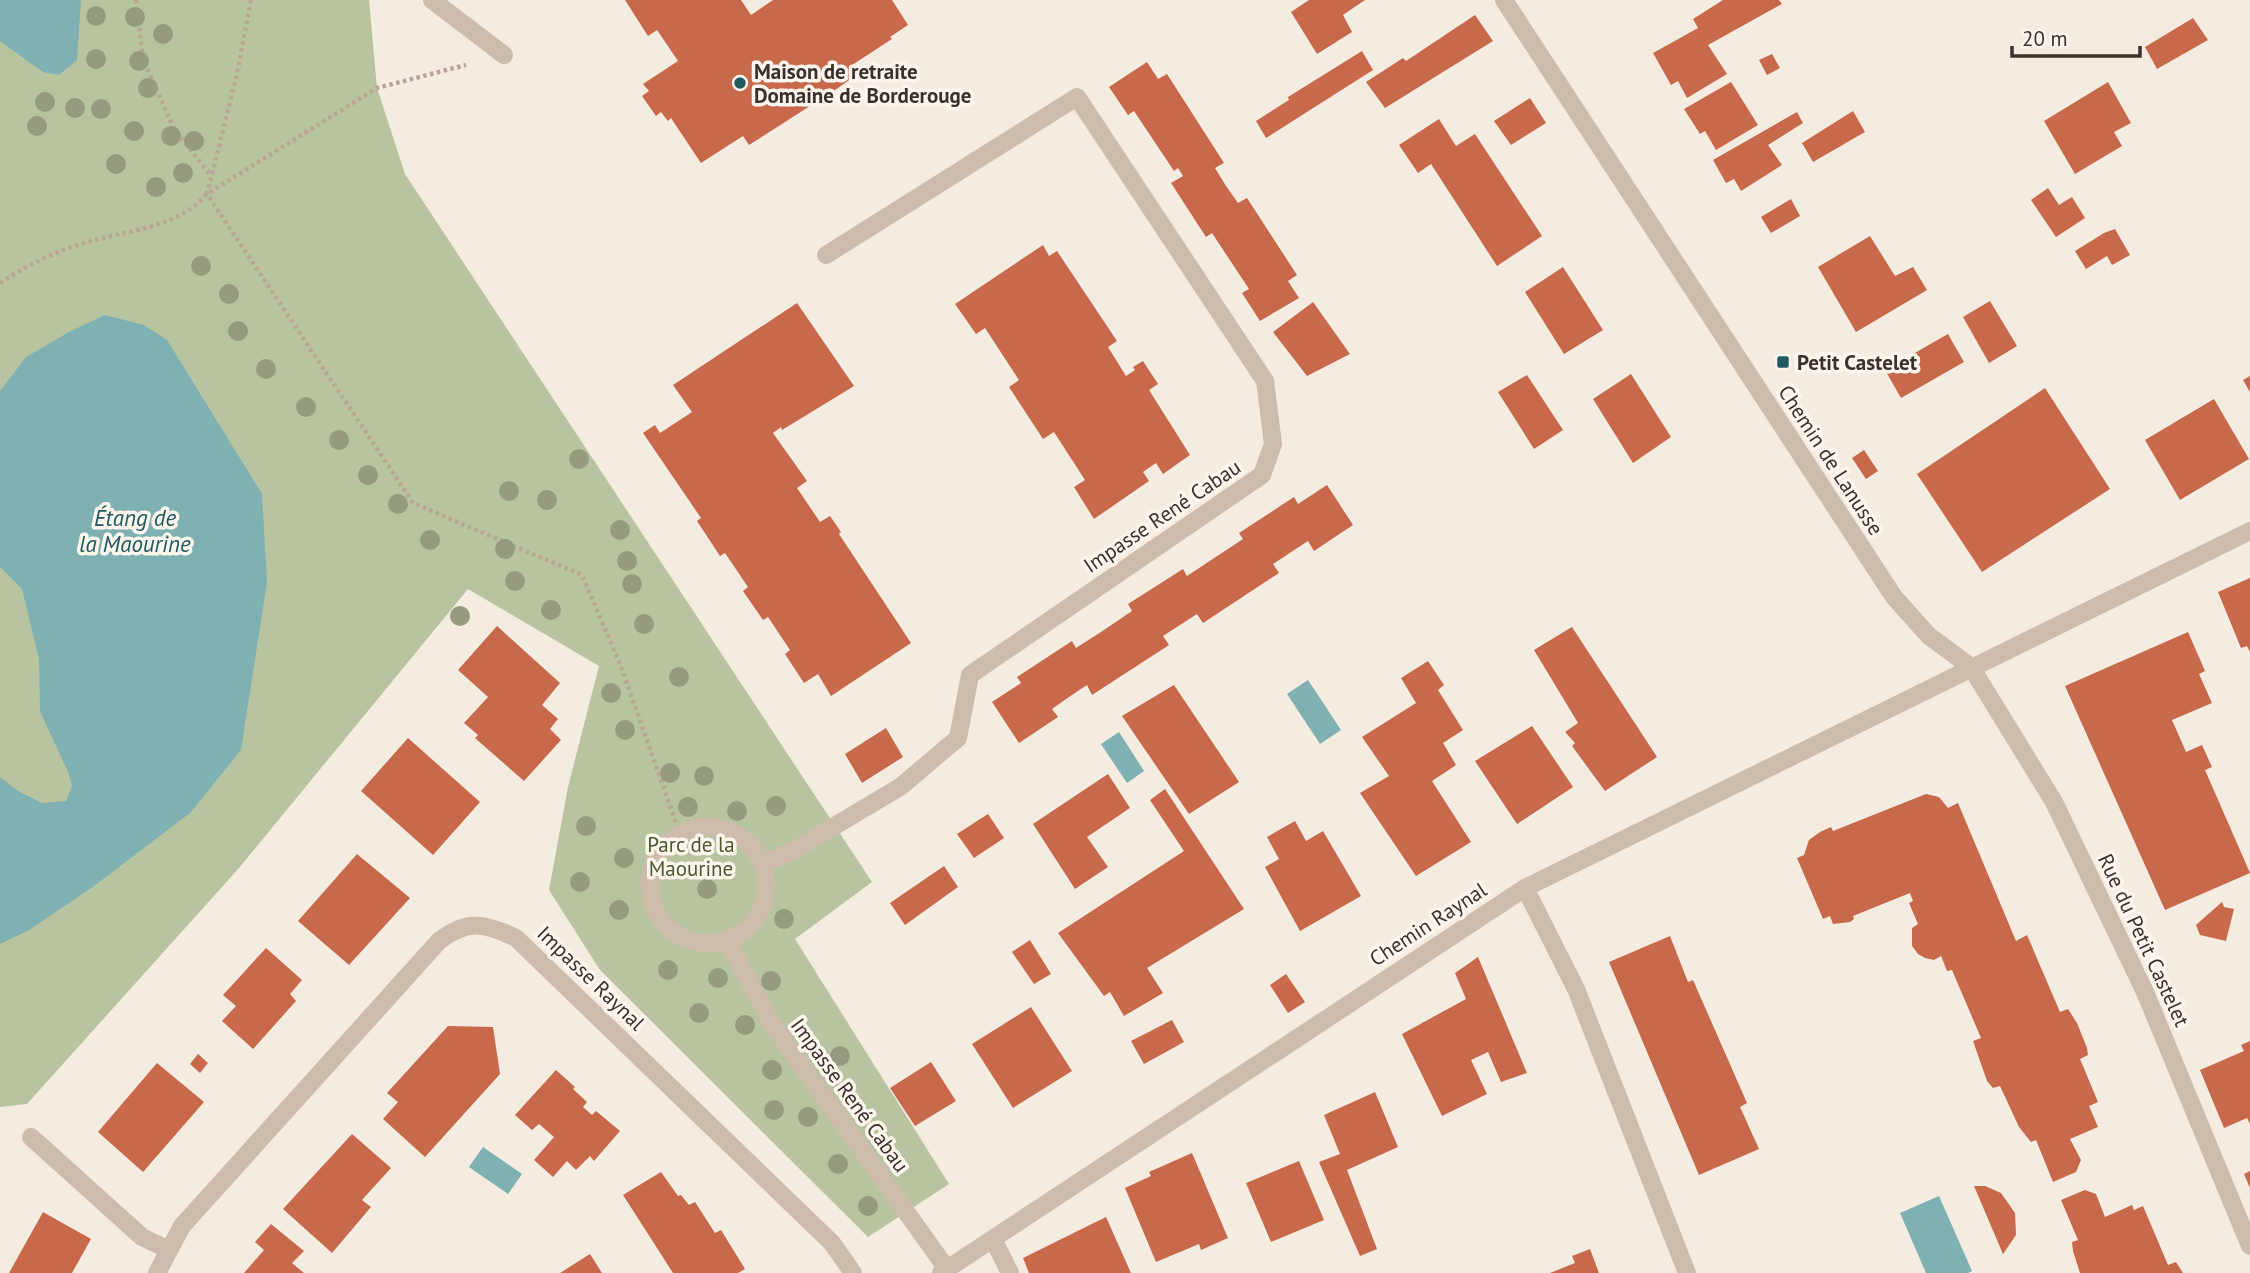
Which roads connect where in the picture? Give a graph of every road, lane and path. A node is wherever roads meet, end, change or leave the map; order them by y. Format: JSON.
{"nodes":[{"id":1,"x":136,"y":0,"type":"edge"},
{"id":2,"x":251,"y":0,"type":"edge"},
{"id":3,"x":432,"y":0,"type":"edge"},
{"id":4,"x":1504,"y":0,"type":"edge"},
{"id":5,"x":504,"y":55,"type":"joint"},
{"id":6,"x":212,"y":176,"type":"junction"},
{"id":7,"x":207,"y":194,"type":"junction"},
{"id":8,"x":826,"y":255,"type":"dead end"},
{"id":9,"x":0,"y":283,"type":"edge"},
{"id":10,"x":2250,"y":531,"type":"edge"},
{"id":11,"x":1971,"y":667,"type":"junction"},
{"id":12,"x":680,"y":834,"type":"junction"},
{"id":13,"x":763,"y":864,"type":"junction"},
{"id":14,"x":1525,"y":888,"type":"junction"},
{"id":15,"x":727,"y":940,"type":"junction"},
{"id":16,"x":30,"y":1137,"type":"dead end"},
{"id":17,"x":993,"y":1238,"type":"junction"},
{"id":18,"x":2250,"y":1246,"type":"edge"},
{"id":19,"x":169,"y":1250,"type":"junction"},
{"id":20,"x":944,"y":1271,"type":"edge"},
{"id":21,"x":157,"y":1273,"type":"edge"},
{"id":22,"x":852,"y":1273,"type":"edge"},
{"id":23,"x":1010,"y":1273,"type":"edge"},
{"id":24,"x":1687,"y":1273,"type":"edge"}],
"edges":[{"from":1,"to":6,"type":"path"},
{"from":2,"to":6,"type":"path"},
{"from":3,"to":5,"type":"street"},
{"from":4,"to":11,"type":"street","name":"Chemin de Lanusse"},
{"from":5,"to":7,"type":"path"},
{"from":6,"to":7,"type":"path"},
{"from":7,"to":9,"type":"path"},
{"from":7,"to":12,"type":"path"},
{"from":8,"to":13,"type":"street","name":"Impasse René Cabau"},
{"from":10,"to":11,"type":"street"},
{"from":11,"to":14,"type":"street","name":"Chemin Raynal"},
{"from":11,"to":18,"type":"street","name":"Rue du Petit Castelet"},
{"from":12,"to":13,"type":"street"},
{"from":12,"to":15,"type":"street"},
{"from":13,"to":15,"type":"street"},
{"from":14,"to":17,"type":"street","name":"Chemin Raynal"},
{"from":14,"to":24,"type":"street"},
{"from":15,"to":20,"type":"street","name":"Impasse René Cabau"},
{"from":16,"to":19,"type":"street"},
{"from":17,"to":20,"type":"street","name":"Chemin Raynal"},
{"from":17,"to":23,"type":"street"},
{"from":19,"to":21,"type":"street","name":"Impasse Raynal"},
{"from":19,"to":22,"type":"street","name":"Impasse Raynal"}]}
